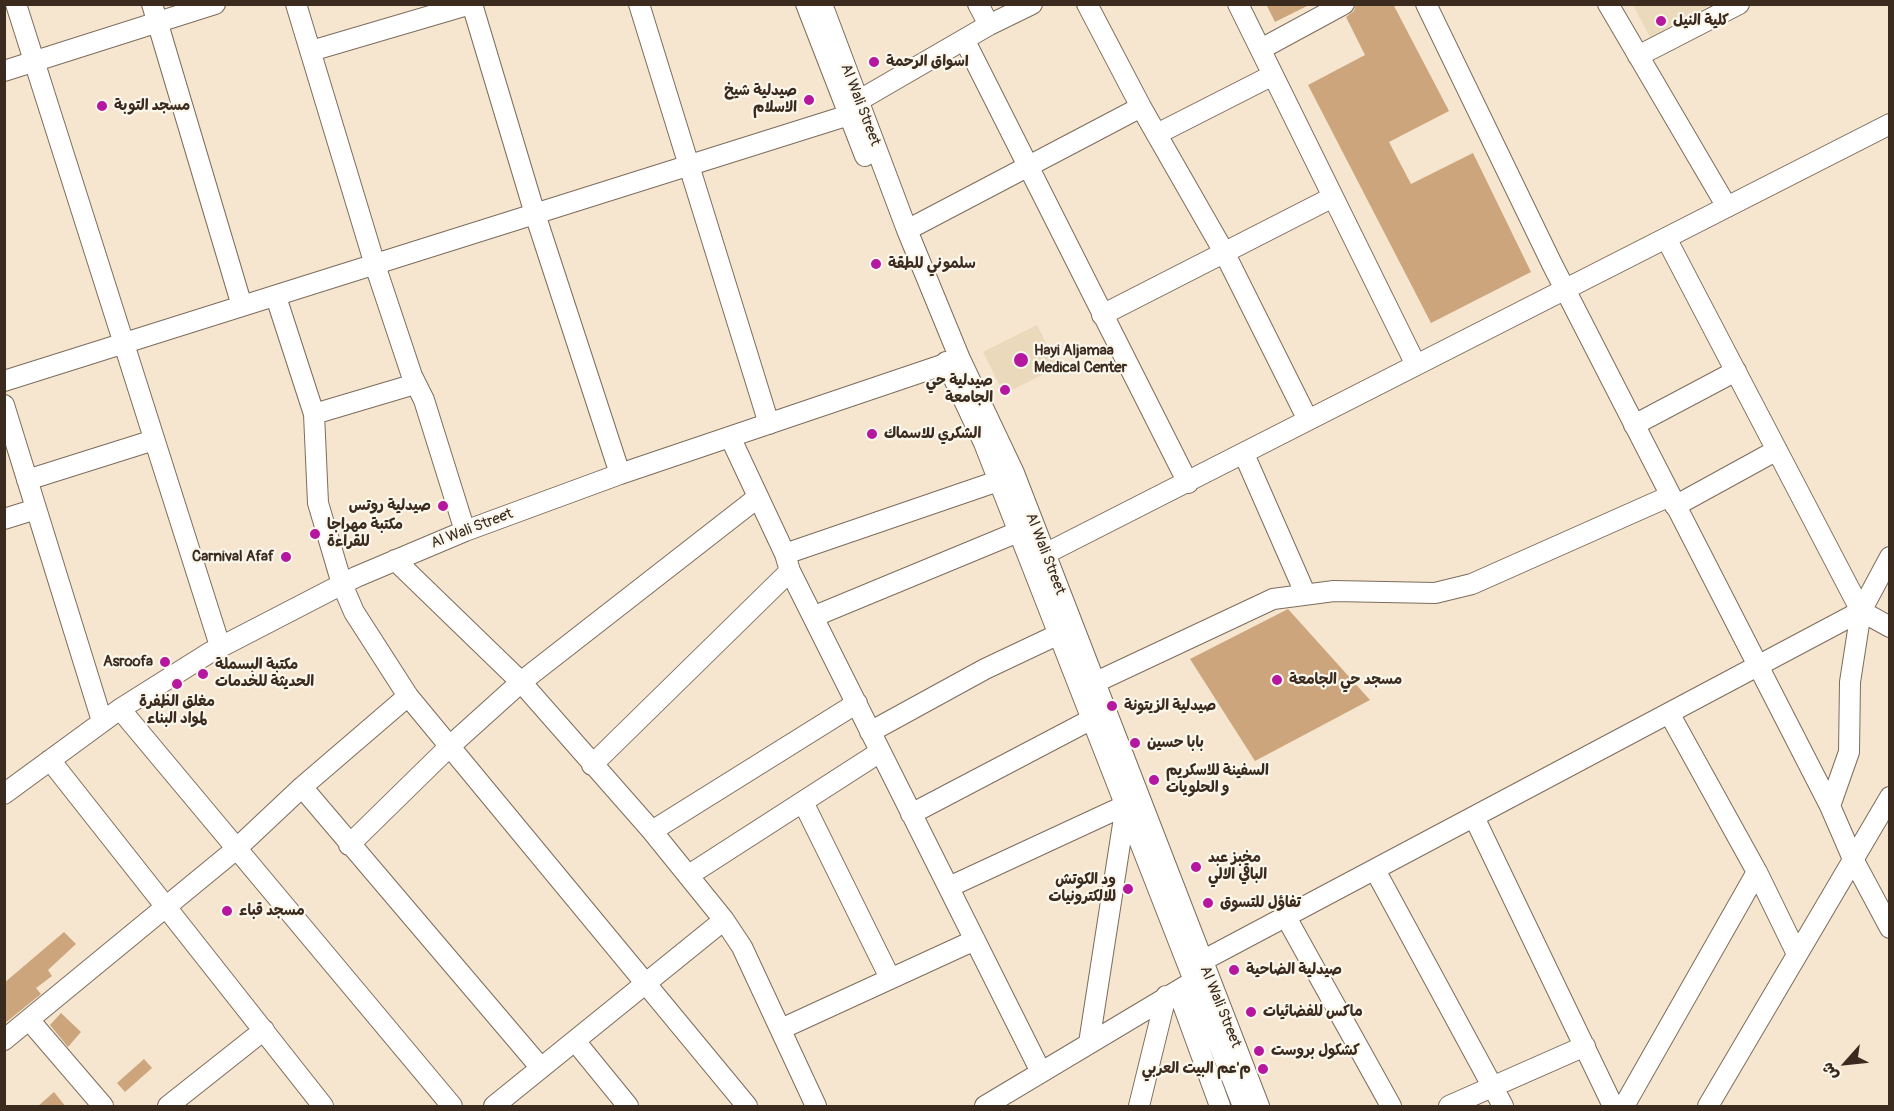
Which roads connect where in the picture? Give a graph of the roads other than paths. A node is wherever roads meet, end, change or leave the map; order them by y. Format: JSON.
{"nodes":[{"id":1,"x":16,"y":4,"type":"edge"},
{"id":2,"x":215,"y":4,"type":"edge"},
{"id":3,"x":296,"y":4,"type":"edge"},
{"id":4,"x":472,"y":4,"type":"edge"},
{"id":5,"x":639,"y":4,"type":"edge"},
{"id":6,"x":806,"y":4,"type":"edge"},
{"id":7,"x":822,"y":4,"type":"edge"},
{"id":8,"x":978,"y":4,"type":"edge"},
{"id":9,"x":1032,"y":4,"type":"edge"},
{"id":10,"x":1088,"y":4,"type":"edge"},
{"id":11,"x":1238,"y":4,"type":"edge"},
{"id":12,"x":1344,"y":4,"type":"edge"},
{"id":13,"x":1426,"y":4,"type":"edge"},
{"id":14,"x":1608,"y":4,"type":"edge"},
{"id":15,"x":1739,"y":4,"type":"edge"},
{"id":16,"x":154,"y":14,"type":"edge"},
{"id":17,"x":989,"y":25,"type":"junction"},
{"id":18,"x":965,"y":41,"type":"junction"},
{"id":19,"x":1261,"y":49,"type":"junction"},
{"id":20,"x":311,"y":51,"type":"junction"},
{"id":21,"x":1638,"y":56,"type":"junction"},
{"id":22,"x":34,"y":62,"type":"junction"},
{"id":23,"x":4,"y":71,"type":"edge"},
{"id":24,"x":1273,"y":75,"type":"junction"},
{"id":25,"x":1141,"y":107,"type":"junction"},
{"id":26,"x":853,"y":108,"type":"junction"},
{"id":27,"x":1890,"y":124,"type":"edge"},
{"id":28,"x":1157,"y":134,"type":"junction"},
{"id":29,"x":691,"y":165,"type":"junction"},
{"id":30,"x":1027,"y":167,"type":"junction"},
{"id":31,"x":1333,"y":197,"type":"junction"},
{"id":32,"x":1727,"y":207,"type":"junction"},
{"id":33,"x":535,"y":214,"type":"junction"},
{"id":34,"x":907,"y":230,"type":"junction"},
{"id":35,"x":1666,"y":238,"type":"junction"},
{"id":36,"x":1224,"y":252,"type":"junction"},
{"id":37,"x":375,"y":265,"type":"junction"},
{"id":38,"x":1565,"y":289,"type":"junction"},
{"id":39,"x":276,"y":297,"type":"junction"},
{"id":40,"x":242,"y":306,"type":"junction"},
{"id":41,"x":1102,"y":315,"type":"junction"},
{"id":42,"x":124,"y":344,"type":"junction"},
{"id":43,"x":954,"y":362,"type":"junction"},
{"id":44,"x":1416,"y":365,"type":"junction"},
{"id":45,"x":1736,"y":371,"type":"junction"},
{"id":46,"x":4,"y":381,"type":"edge"},
{"id":47,"x":415,"y":384,"type":"junction"},
{"id":48,"x":4,"y":405,"type":"edge"},
{"id":49,"x":314,"y":414,"type":"junction"},
{"id":50,"x":1308,"y":420,"type":"junction"},
{"id":51,"x":769,"y":424,"type":"junction"},
{"id":52,"x":1634,"y":425,"type":"junction"},
{"id":53,"x":731,"y":439,"type":"junction"},
{"id":54,"x":154,"y":440,"type":"junction"},
{"id":55,"x":1777,"y":450,"type":"junction"},
{"id":56,"x":1244,"y":454,"type":"junction"},
{"id":57,"x":620,"y":474,"type":"junction"},
{"id":58,"x":27,"y":480,"type":"junction"},
{"id":59,"x":998,"y":482,"type":"junction"},
{"id":60,"x":1188,"y":483,"type":"junction"},
{"id":61,"x":757,"y":498,"type":"junction"},
{"id":62,"x":1673,"y":501,"type":"junction"},
{"id":63,"x":36,"y":509,"type":"junction"},
{"id":64,"x":4,"y":519,"type":"edge"},
{"id":65,"x":465,"y":531,"type":"junction"},
{"id":66,"x":1018,"y":532,"type":"junction"},
{"id":67,"x":1045,"y":554,"type":"junction"},
{"id":68,"x":1890,"y":557,"type":"edge"},
{"id":69,"x":395,"y":560,"type":"junction"},
{"id":70,"x":787,"y":562,"type":"junction"},
{"id":71,"x":342,"y":584,"type":"junction"},
{"id":72,"x":1305,"y":593,"type":"junction"},
{"id":73,"x":1861,"y":611,"type":"junction"},
{"id":74,"x":815,"y":615,"type":"junction"},
{"id":75,"x":1890,"y":627,"type":"edge"},
{"id":76,"x":1059,"y":634,"type":"junction"},
{"id":77,"x":220,"y":646,"type":"junction"},
{"id":78,"x":1757,"y":666,"type":"junction"},
{"id":79,"x":521,"y":682,"type":"junction"},
{"id":80,"x":1094,"y":683,"type":"junction"},
{"id":81,"x":408,"y":696,"type":"junction"},
{"id":82,"x":857,"y":703,"type":"junction"},
{"id":83,"x":120,"y":709,"type":"junction"},
{"id":84,"x":1669,"y":713,"type":"junction"},
{"id":85,"x":1092,"y":719,"type":"junction"},
{"id":86,"x":102,"y":721,"type":"junction"},
{"id":87,"x":870,"y":732,"type":"junction"},
{"id":88,"x":450,"y":746,"type":"junction"},
{"id":89,"x":880,"y":752,"type":"junction"},
{"id":90,"x":50,"y":760,"type":"junction"},
{"id":91,"x":592,"y":765,"type":"junction"},
{"id":92,"x":302,"y":787,"type":"junction"},
{"id":93,"x":4,"y":794,"type":"edge"},
{"id":94,"x":1890,"y":797,"type":"edge"},
{"id":95,"x":803,"y":802,"type":"junction"},
{"id":96,"x":1126,"y":804,"type":"junction"},
{"id":97,"x":1830,"y":806,"type":"junction"},
{"id":98,"x":911,"y":814,"type":"junction"},
{"id":99,"x":1474,"y":817,"type":"junction"},
{"id":100,"x":652,"y":831,"type":"junction"},
{"id":101,"x":349,"y":845,"type":"junction"},
{"id":102,"x":236,"y":850,"type":"junction"},
{"id":103,"x":1853,"y":859,"type":"junction"},
{"id":104,"x":1375,"y":870,"type":"junction"},
{"id":105,"x":1757,"y":872,"type":"junction"},
{"id":106,"x":689,"y":875,"type":"junction"},
{"id":107,"x":949,"y":887,"type":"junction"},
{"id":108,"x":166,"y":904,"type":"junction"},
{"id":109,"x":1286,"y":917,"type":"junction"},
{"id":110,"x":724,"y":920,"type":"junction"},
{"id":111,"x":1890,"y":928,"type":"edge"},
{"id":112,"x":975,"y":940,"type":"junction"},
{"id":113,"x":1797,"y":954,"type":"junction"},
{"id":114,"x":1202,"y":961,"type":"junction"},
{"id":115,"x":890,"y":978,"type":"junction"},
{"id":116,"x":645,"y":983,"type":"junction"},
{"id":117,"x":1179,"y":989,"type":"junction"},
{"id":118,"x":30,"y":1021,"type":"junction"},
{"id":119,"x":780,"y":1029,"type":"junction"},
{"id":120,"x":264,"y":1030,"type":"junction"},
{"id":121,"x":4,"y":1040,"type":"edge"},
{"id":122,"x":575,"y":1041,"type":"junction"},
{"id":123,"x":1089,"y":1042,"type":"junction"},
{"id":124,"x":1585,"y":1046,"type":"junction"},
{"id":125,"x":541,"y":1068,"type":"junction"},
{"id":126,"x":1041,"y":1072,"type":"junction"},
{"id":127,"x":1493,"y":1087,"type":"junction"},
{"id":128,"x":986,"y":1106,"type":"edge"},
{"id":129,"x":103,"y":1107,"type":"edge"},
{"id":130,"x":168,"y":1107,"type":"edge"},
{"id":131,"x":323,"y":1107,"type":"edge"},
{"id":132,"x":452,"y":1107,"type":"edge"},
{"id":133,"x":494,"y":1107,"type":"edge"},
{"id":134,"x":628,"y":1107,"type":"edge"},
{"id":135,"x":747,"y":1107,"type":"edge"},
{"id":136,"x":816,"y":1107,"type":"edge"},
{"id":137,"x":1139,"y":1107,"type":"edge"},
{"id":138,"x":1220,"y":1107,"type":"edge"},
{"id":139,"x":1243,"y":1107,"type":"edge"},
{"id":140,"x":1259,"y":1107,"type":"edge"},
{"id":141,"x":1391,"y":1107,"type":"edge"},
{"id":142,"x":1449,"y":1107,"type":"edge"},
{"id":143,"x":1503,"y":1107,"type":"edge"},
{"id":144,"x":1613,"y":1107,"type":"edge"},
{"id":145,"x":1624,"y":1107,"type":"edge"},
{"id":146,"x":1708,"y":1107,"type":"edge"}],
"edges":[{"from":1,"to":22,"type":"street"},
{"from":2,"to":16,"type":"street"},
{"from":3,"to":20,"type":"street"},
{"from":4,"to":20,"type":"street"},
{"from":4,"to":33,"type":"street"},
{"from":5,"to":29,"type":"street"},
{"from":6,"to":26,"type":"street","name":"Al Wali Street"},
{"from":7,"to":26,"type":"street","name":"Al Wali Street"},
{"from":8,"to":17,"type":"street"},
{"from":9,"to":17,"type":"street"},
{"from":10,"to":25,"type":"street"},
{"from":11,"to":19,"type":"street"},
{"from":12,"to":19,"type":"street"},
{"from":13,"to":38,"type":"street"},
{"from":14,"to":21,"type":"street"},
{"from":15,"to":21,"type":"street"},
{"from":16,"to":22,"type":"street"},
{"from":16,"to":40,"type":"street"},
{"from":17,"to":18,"type":"street"},
{"from":18,"to":26,"type":"street"},
{"from":18,"to":30,"type":"street"},
{"from":19,"to":24,"type":"street"},
{"from":20,"to":37,"type":"street"},
{"from":21,"to":32,"type":"street"},
{"from":22,"to":23,"type":"street"},
{"from":22,"to":42,"type":"street"},
{"from":24,"to":28,"type":"street"},
{"from":24,"to":31,"type":"street"},
{"from":25,"to":28,"type":"street"},
{"from":25,"to":30,"type":"street"},
{"from":26,"to":29,"type":"street"},
{"from":26,"to":34,"type":"street","name":"Al Wali Street"},
{"from":26,"to":43,"type":"street","name":"Al Wali Street"},
{"from":27,"to":32,"type":"street"},
{"from":28,"to":36,"type":"street"},
{"from":29,"to":33,"type":"street"},
{"from":29,"to":51,"type":"street"},
{"from":30,"to":34,"type":"street"},
{"from":30,"to":41,"type":"street"},
{"from":31,"to":36,"type":"street"},
{"from":31,"to":44,"type":"street"},
{"from":32,"to":35,"type":"street"},
{"from":33,"to":37,"type":"street"},
{"from":33,"to":57,"type":"street"},
{"from":34,"to":43,"type":"street","name":"Al Wali Street"},
{"from":35,"to":38,"type":"street"},
{"from":35,"to":45,"type":"street"},
{"from":36,"to":41,"type":"street"},
{"from":36,"to":50,"type":"street"},
{"from":37,"to":39,"type":"street"},
{"from":37,"to":47,"type":"street"},
{"from":38,"to":44,"type":"street"},
{"from":38,"to":52,"type":"street"},
{"from":39,"to":40,"type":"street"},
{"from":39,"to":49,"type":"street"},
{"from":40,"to":42,"type":"street"},
{"from":41,"to":60,"type":"street"},
{"from":42,"to":46,"type":"street"},
{"from":42,"to":54,"type":"street"},
{"from":43,"to":51,"type":"street","name":"Al Wali Street"},
{"from":43,"to":59,"type":"street","name":"Al Wali Street"},
{"from":43,"to":67,"type":"street","name":"Al Wali Street"},
{"from":44,"to":50,"type":"street"},
{"from":45,"to":52,"type":"street"},
{"from":45,"to":55,"type":"street"},
{"from":47,"to":49,"type":"street"},
{"from":47,"to":65,"type":"street"},
{"from":48,"to":58,"type":"street"},
{"from":49,"to":71,"type":"street"},
{"from":50,"to":56,"type":"street"},
{"from":51,"to":53,"type":"street","name":"Al Wali Street"},
{"from":52,"to":62,"type":"street"},
{"from":53,"to":57,"type":"street","name":"Al Wali Street"},
{"from":53,"to":61,"type":"street"},
{"from":54,"to":58,"type":"street"},
{"from":54,"to":77,"type":"street"},
{"from":55,"to":62,"type":"street"},
{"from":55,"to":73,"type":"street"},
{"from":56,"to":60,"type":"street"},
{"from":56,"to":72,"type":"street"},
{"from":57,"to":65,"type":"street","name":"Al Wali Street"},
{"from":58,"to":63,"type":"street"},
{"from":59,"to":66,"type":"street","name":"Al Wali Street"},
{"from":59,"to":70,"type":"street"},
{"from":60,"to":67,"type":"street"},
{"from":61,"to":70,"type":"street"},
{"from":61,"to":79,"type":"street"},
{"from":62,"to":72,"type":"street"},
{"from":62,"to":78,"type":"street"},
{"from":63,"to":64,"type":"street"},
{"from":63,"to":86,"type":"street"},
{"from":65,"to":69,"type":"street","name":"Al Wali Street"},
{"from":66,"to":74,"type":"street"},
{"from":66,"to":76,"type":"street","name":"Al Wali Street"},
{"from":67,"to":80,"type":"street","name":"Al Wali Street"},
{"from":68,"to":73,"type":"street"},
{"from":69,"to":71,"type":"street","name":"Al Wali Street"},
{"from":69,"to":79,"type":"street"},
{"from":70,"to":74,"type":"street"},
{"from":70,"to":91,"type":"street"},
{"from":71,"to":77,"type":"street","name":"Al Wali Street"},
{"from":71,"to":81,"type":"street"},
{"from":72,"to":80,"type":"street"},
{"from":73,"to":75,"type":"street"},
{"from":73,"to":78,"type":"street"},
{"from":73,"to":97,"type":"street"},
{"from":74,"to":82,"type":"street"},
{"from":76,"to":85,"type":"street","name":"Al Wali Street"},
{"from":76,"to":87,"type":"street"},
{"from":77,"to":83,"type":"street","name":"Al Wali Street"},
{"from":78,"to":84,"type":"street"},
{"from":78,"to":97,"type":"street"},
{"from":79,"to":88,"type":"street"},
{"from":79,"to":91,"type":"street"},
{"from":80,"to":114,"type":"street","name":"Al Wali Street"},
{"from":81,"to":88,"type":"street"},
{"from":81,"to":92,"type":"street"},
{"from":82,"to":87,"type":"street"},
{"from":82,"to":100,"type":"street"},
{"from":83,"to":86,"type":"street","name":"Al Wali Street"},
{"from":83,"to":102,"type":"street"},
{"from":84,"to":99,"type":"street"},
{"from":84,"to":105,"type":"street"},
{"from":85,"to":96,"type":"street","name":"Al Wali Street"},
{"from":85,"to":98,"type":"street"},
{"from":86,"to":90,"type":"street","name":"Al Wali Street"},
{"from":87,"to":89,"type":"street"},
{"from":88,"to":101,"type":"street"},
{"from":88,"to":116,"type":"street"},
{"from":89,"to":95,"type":"street"},
{"from":89,"to":98,"type":"street"},
{"from":90,"to":93,"type":"street","name":"Al Wali Street"},
{"from":90,"to":108,"type":"street"},
{"from":91,"to":100,"type":"street"},
{"from":92,"to":101,"type":"street"},
{"from":92,"to":102,"type":"street"},
{"from":94,"to":103,"type":"street"},
{"from":95,"to":106,"type":"street"},
{"from":95,"to":115,"type":"street"},
{"from":96,"to":107,"type":"street"},
{"from":96,"to":117,"type":"street","name":"Al Wali Street"},
{"from":96,"to":123,"type":"street"},
{"from":97,"to":103,"type":"street"},
{"from":98,"to":107,"type":"street"},
{"from":99,"to":104,"type":"street"},
{"from":99,"to":124,"type":"street"},
{"from":100,"to":106,"type":"street"},
{"from":101,"to":125,"type":"street"},
{"from":102,"to":108,"type":"street"},
{"from":102,"to":132,"type":"street"},
{"from":103,"to":111,"type":"street"},
{"from":103,"to":113,"type":"street"},
{"from":104,"to":109,"type":"street"},
{"from":104,"to":127,"type":"street"},
{"from":105,"to":113,"type":"street"},
{"from":105,"to":145,"type":"street"},
{"from":106,"to":110,"type":"street"},
{"from":107,"to":112,"type":"street"},
{"from":108,"to":118,"type":"street"},
{"from":108,"to":120,"type":"street"},
{"from":109,"to":114,"type":"street"},
{"from":109,"to":141,"type":"street"},
{"from":110,"to":116,"type":"street"},
{"from":110,"to":119,"type":"street"},
{"from":112,"to":115,"type":"street"},
{"from":112,"to":126,"type":"street"},
{"from":113,"to":146,"type":"street"},
{"from":114,"to":140,"type":"street","name":"Al Wali Street"},
{"from":115,"to":119,"type":"street"},
{"from":116,"to":122,"type":"street"},
{"from":116,"to":135,"type":"street"},
{"from":117,"to":123,"type":"street"},
{"from":117,"to":137,"type":"street"},
{"from":117,"to":138,"type":"street"},
{"from":117,"to":139,"type":"street","name":"Al Wali Street"},
{"from":118,"to":121,"type":"street"},
{"from":118,"to":129,"type":"street"},
{"from":119,"to":136,"type":"street"},
{"from":120,"to":130,"type":"street"},
{"from":120,"to":131,"type":"street"},
{"from":122,"to":125,"type":"street"},
{"from":122,"to":134,"type":"street"},
{"from":123,"to":126,"type":"street"},
{"from":124,"to":127,"type":"street"},
{"from":124,"to":144,"type":"street"},
{"from":125,"to":133,"type":"street"},
{"from":126,"to":128,"type":"street"},
{"from":127,"to":142,"type":"street"},
{"from":127,"to":143,"type":"street"}]}
